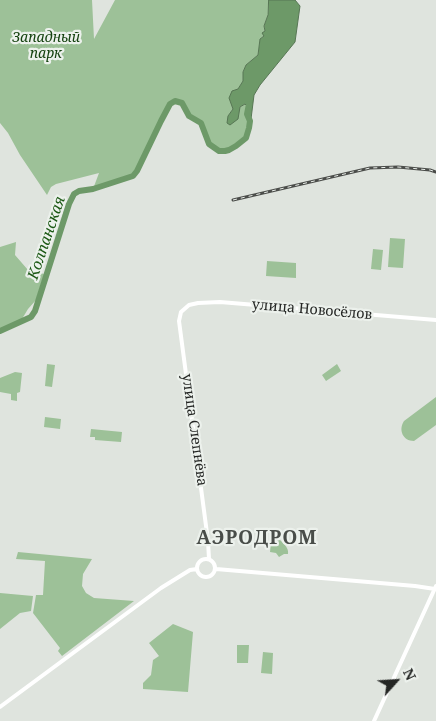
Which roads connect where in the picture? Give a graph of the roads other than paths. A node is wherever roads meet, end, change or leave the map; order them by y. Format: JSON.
{"nodes":[{"id":1,"x":189,"y":305,"type":"joint"},
{"id":2,"x":436,"y":320,"type":"edge"},
{"id":3,"x":209,"y":559,"type":"junction"},
{"id":4,"x":196,"y":568,"type":"junction"},
{"id":5,"x":216,"y":568,"type":"junction"},
{"id":6,"x":435,"y":588,"type":"edge"},
{"id":7,"x":0,"y":708,"type":"edge"},
{"id":8,"x":374,"y":721,"type":"edge"}],
"edges":[{"from":1,"to":2,"type":"street","name":"улица Новосёлов"},
{"from":1,"to":3,"type":"street","name":"улица Слепнёва"},
{"from":3,"to":4,"type":"street"},
{"from":3,"to":5,"type":"street"},
{"from":4,"to":5,"type":"street"},
{"from":4,"to":7,"type":"street"},
{"from":5,"to":6,"type":"street"},
{"from":6,"to":8,"type":"street"}]}
